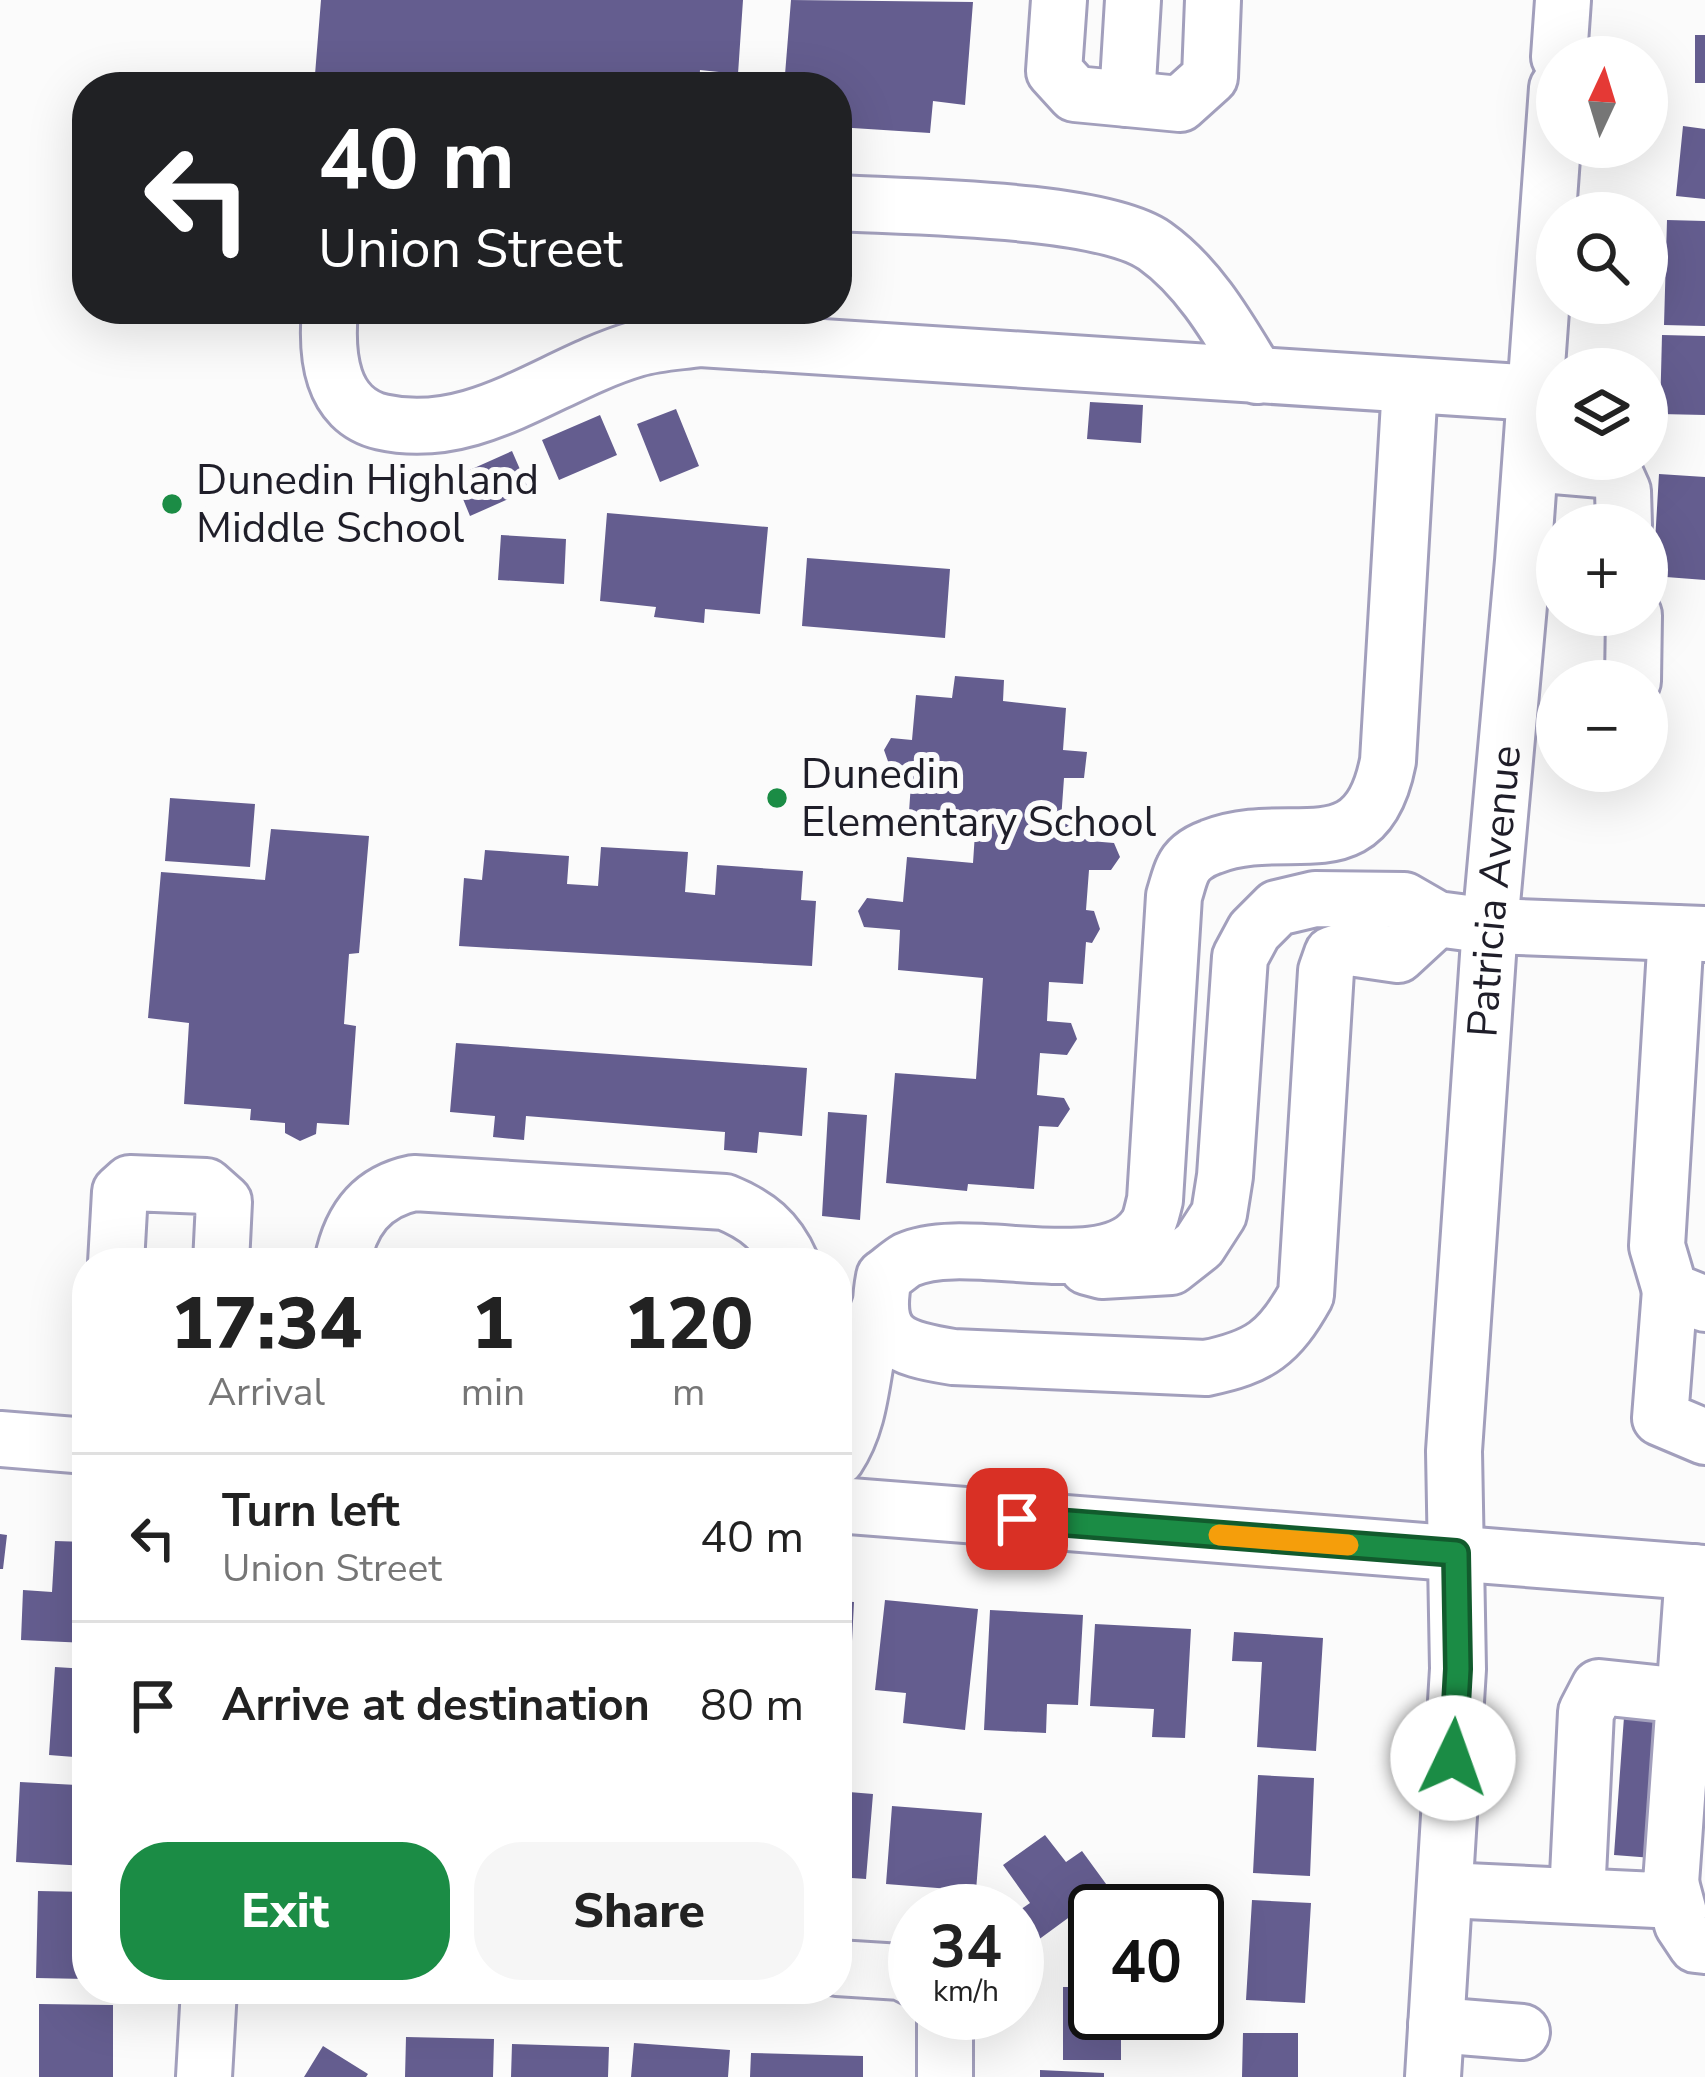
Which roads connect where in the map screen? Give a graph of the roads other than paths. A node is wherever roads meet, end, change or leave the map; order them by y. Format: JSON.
{"nodes":[{"id":1,"x":1059,"y":0,"type":"edge"},
{"id":2,"x":1133,"y":0,"type":"edge"},
{"id":3,"x":1214,"y":0,"type":"edge"},
{"id":4,"x":1563,"y":0,"type":"edge"},
{"id":5,"x":1560,"y":36,"type":"edge"},
{"id":6,"x":1127,"y":98,"type":"junction"},
{"id":7,"x":1551,"y":168,"type":"edge"},
{"id":8,"x":852,"y":204,"type":"edge"},
{"id":9,"x":328,"y":324,"type":"edge"},
{"id":10,"x":1539,"y":348,"type":"edge"},
{"id":11,"x":1257,"y":376,"type":"junction"},
{"id":12,"x":1410,"y":385,"type":"junction"},
{"id":13,"x":1536,"y":393,"type":"joint"},
{"id":14,"x":1531,"y":464,"type":"junction"},
{"id":15,"x":1623,"y":504,"type":"edge"},
{"id":16,"x":1536,"y":518,"type":"edge"},
{"id":17,"x":1536,"y":591,"type":"edge"},
{"id":18,"x":1316,"y":899,"type":"junction"},
{"id":19,"x":1437,"y":919,"type":"junction"},
{"id":20,"x":1490,"y":926,"type":"junction"},
{"id":21,"x":1691,"y":934,"type":"edge"},
{"id":22,"x":1335,"y":952,"type":"junction"},
{"id":23,"x":117,"y":1248,"type":"edge"},
{"id":24,"x":222,"y":1248,"type":"edge"},
{"id":25,"x":347,"y":1248,"type":"edge"},
{"id":26,"x":782,"y":1248,"type":"edge"},
{"id":27,"x":1050,"y":1257,"type":"junction"},
{"id":28,"x":1688,"y":1297,"type":"edge"},
{"id":29,"x":878,"y":1308,"type":"junction"},
{"id":30,"x":852,"y":1427,"type":"edge"},
{"id":31,"x":1705,"y":1437,"type":"edge"},
{"id":32,"x":0,"y":1439,"type":"edge"},
{"id":33,"x":72,"y":1445,"type":"edge"},
{"id":34,"x":852,"y":1506,"type":"edge"},
{"id":35,"x":1456,"y":1553,"type":"junction"},
{"id":36,"x":1699,"y":1572,"type":"edge"},
{"id":37,"x":1684,"y":1696,"type":"junction"},
{"id":38,"x":1670,"y":1883,"type":"junction"},
{"id":39,"x":1444,"y":1891,"type":"junction"},
{"id":40,"x":1576,"y":1896,"type":"junction"},
{"id":41,"x":1705,"y":1946,"type":"edge"},
{"id":42,"x":852,"y":1969,"type":"edge"},
{"id":43,"x":888,"y":1971,"type":"edge"},
{"id":44,"x":208,"y":2004,"type":"edge"},
{"id":45,"x":1522,"y":2032,"type":"dead end"},
{"id":46,"x":945,"y":2040,"type":"edge"},
{"id":47,"x":1435,"y":2051,"type":"edge"},
{"id":48,"x":204,"y":2077,"type":"edge"},
{"id":49,"x":945,"y":2077,"type":"edge"}],
"edges":[{"from":1,"to":6,"type":"street"},
{"from":2,"to":6,"type":"street"},
{"from":3,"to":6,"type":"street"},
{"from":4,"to":5,"type":"street"},
{"from":7,"to":10,"type":"street","name":"Patricia Avenue"},
{"from":8,"to":11,"type":"street"},
{"from":9,"to":11,"type":"street"},
{"from":11,"to":12,"type":"street"},
{"from":12,"to":13,"type":"street"},
{"from":12,"to":27,"type":"street"},
{"from":13,"to":14,"type":"street","name":"Patricia Avenue"},
{"from":14,"to":15,"type":"street"},
{"from":14,"to":16,"type":"street","name":"Patricia Avenue"},
{"from":17,"to":20,"type":"street","name":"Patricia Avenue"},
{"from":18,"to":19,"type":"street"},
{"from":18,"to":22,"type":"street"},
{"from":18,"to":27,"type":"street"},
{"from":19,"to":20,"type":"street"},
{"from":19,"to":22,"type":"street"},
{"from":20,"to":21,"type":"street"},
{"from":20,"to":35,"type":"street","name":"Patricia Avenue"},
{"from":21,"to":28,"type":"street"},
{"from":22,"to":29,"type":"street"},
{"from":23,"to":24,"type":"street"},
{"from":25,"to":26,"type":"street"},
{"from":27,"to":29,"type":"street"},
{"from":28,"to":31,"type":"street"},
{"from":29,"to":30,"type":"street"},
{"from":32,"to":33,"type":"street"},
{"from":34,"to":35,"type":"street"},
{"from":35,"to":36,"type":"street"},
{"from":35,"to":39,"type":"street","name":"Patricia Avenue"},
{"from":36,"to":37,"type":"street"},
{"from":37,"to":38,"type":"street"},
{"from":37,"to":40,"type":"street"},
{"from":38,"to":40,"type":"street"},
{"from":38,"to":41,"type":"street"},
{"from":39,"to":40,"type":"street"},
{"from":39,"to":47,"type":"street","name":"Patricia Avenue"},
{"from":42,"to":43,"type":"street"},
{"from":44,"to":48,"type":"street"},
{"from":45,"to":47,"type":"street"},
{"from":46,"to":49,"type":"street"}]}
